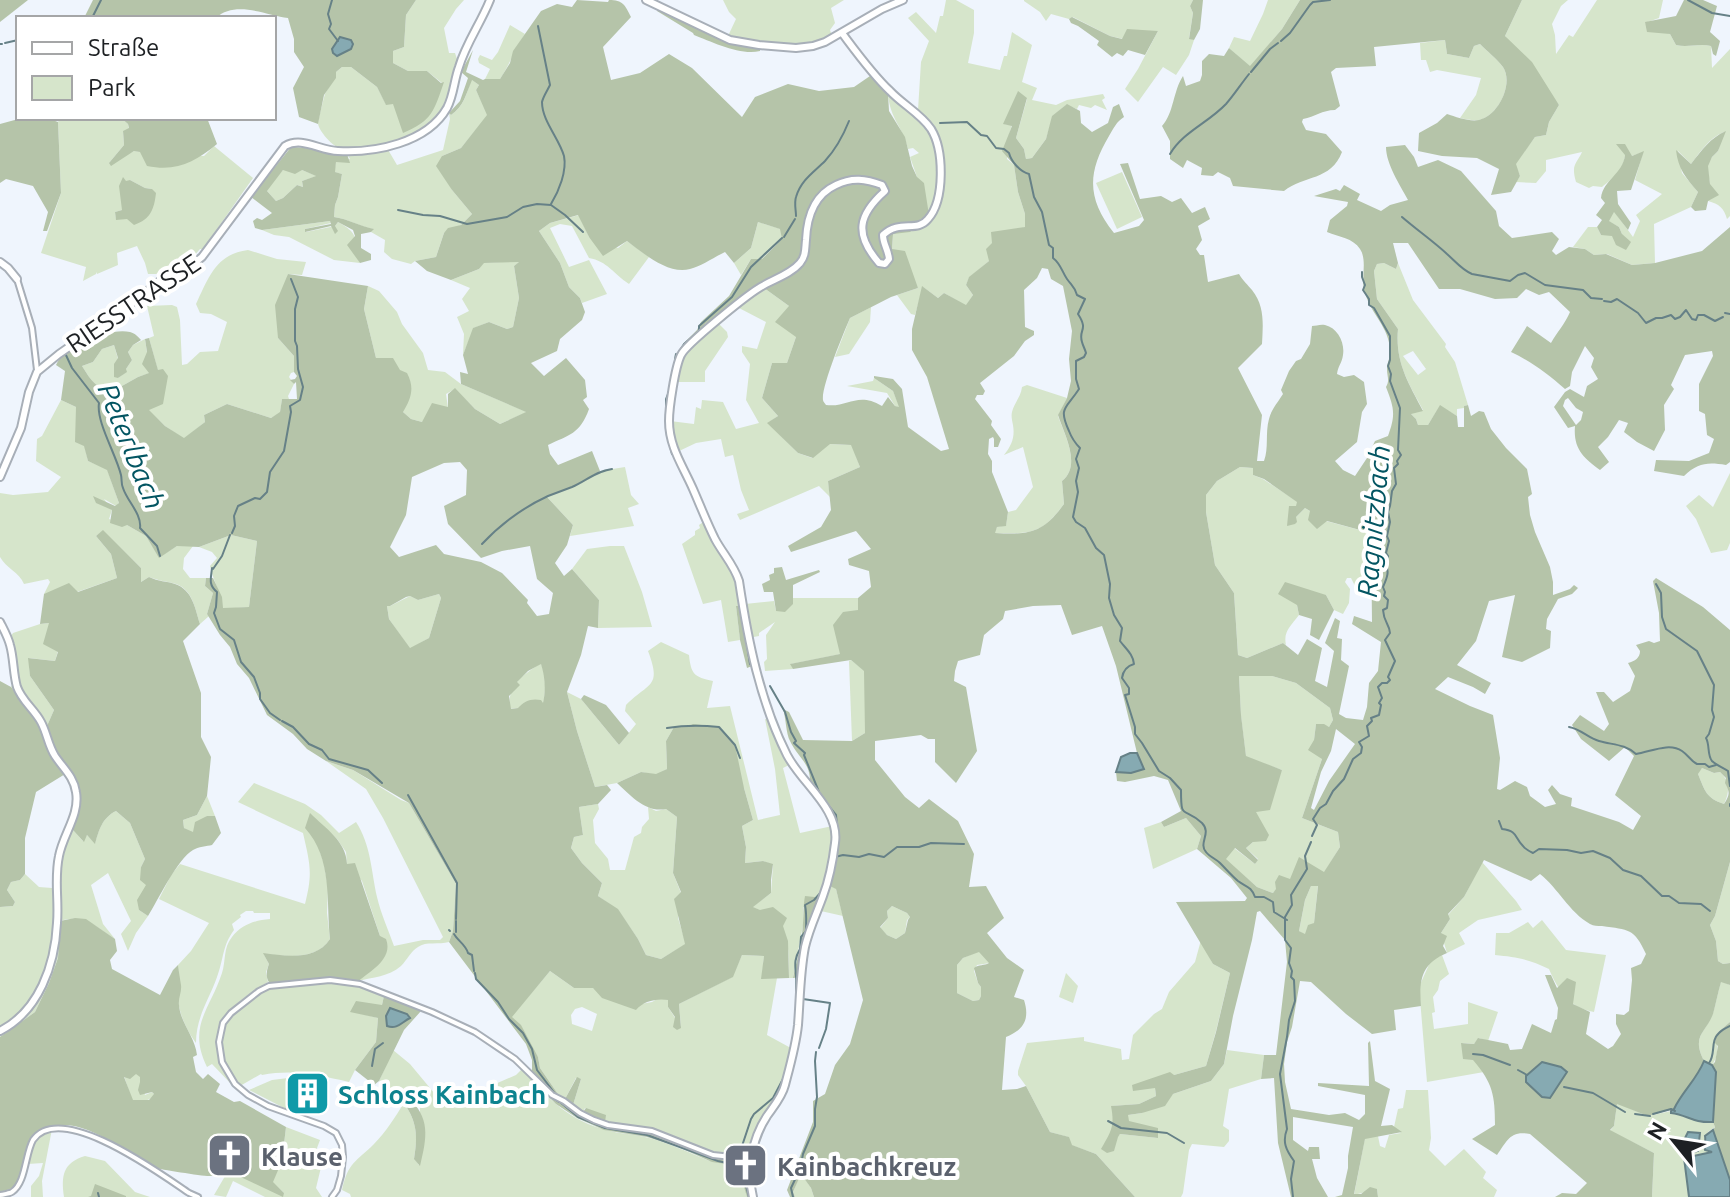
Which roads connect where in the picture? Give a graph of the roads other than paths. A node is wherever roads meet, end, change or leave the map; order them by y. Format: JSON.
{"nodes":[{"id":1,"x":490,"y":0,"type":"edge"},
{"id":2,"x":646,"y":0,"type":"edge"},
{"id":3,"x":903,"y":0,"type":"edge"},
{"id":4,"x":842,"y":33,"type":"junction"},
{"id":5,"x":0,"y":262,"type":"edge"},
{"id":6,"x":17,"y":279,"type":"joint"},
{"id":7,"x":37,"y":372,"type":"junction"},
{"id":8,"x":0,"y":477,"type":"edge"},
{"id":9,"x":0,"y":622,"type":"edge"},
{"id":10,"x":0,"y":1031,"type":"edge"},
{"id":11,"x":751,"y":1159,"type":"junction"},
{"id":12,"x":0,"y":1196,"type":"edge"},
{"id":13,"x":198,"y":1197,"type":"edge"},
{"id":14,"x":332,"y":1197,"type":"edge"},
{"id":15,"x":753,"y":1197,"type":"edge"}],
"edges":[{"from":1,"to":7,"type":"main road","name":"RIESSTRASSE"},
{"from":2,"to":4,"type":"main road"},
{"from":3,"to":4,"type":"main road"},
{"from":4,"to":11,"type":"main road"},
{"from":5,"to":6,"type":"main road"},
{"from":6,"to":7,"type":"street"},
{"from":7,"to":8,"type":"main road"},
{"from":9,"to":10,"type":"main road"},
{"from":11,"to":14,"type":"street"},
{"from":11,"to":15,"type":"main road"},
{"from":12,"to":13,"type":"street"}]}
